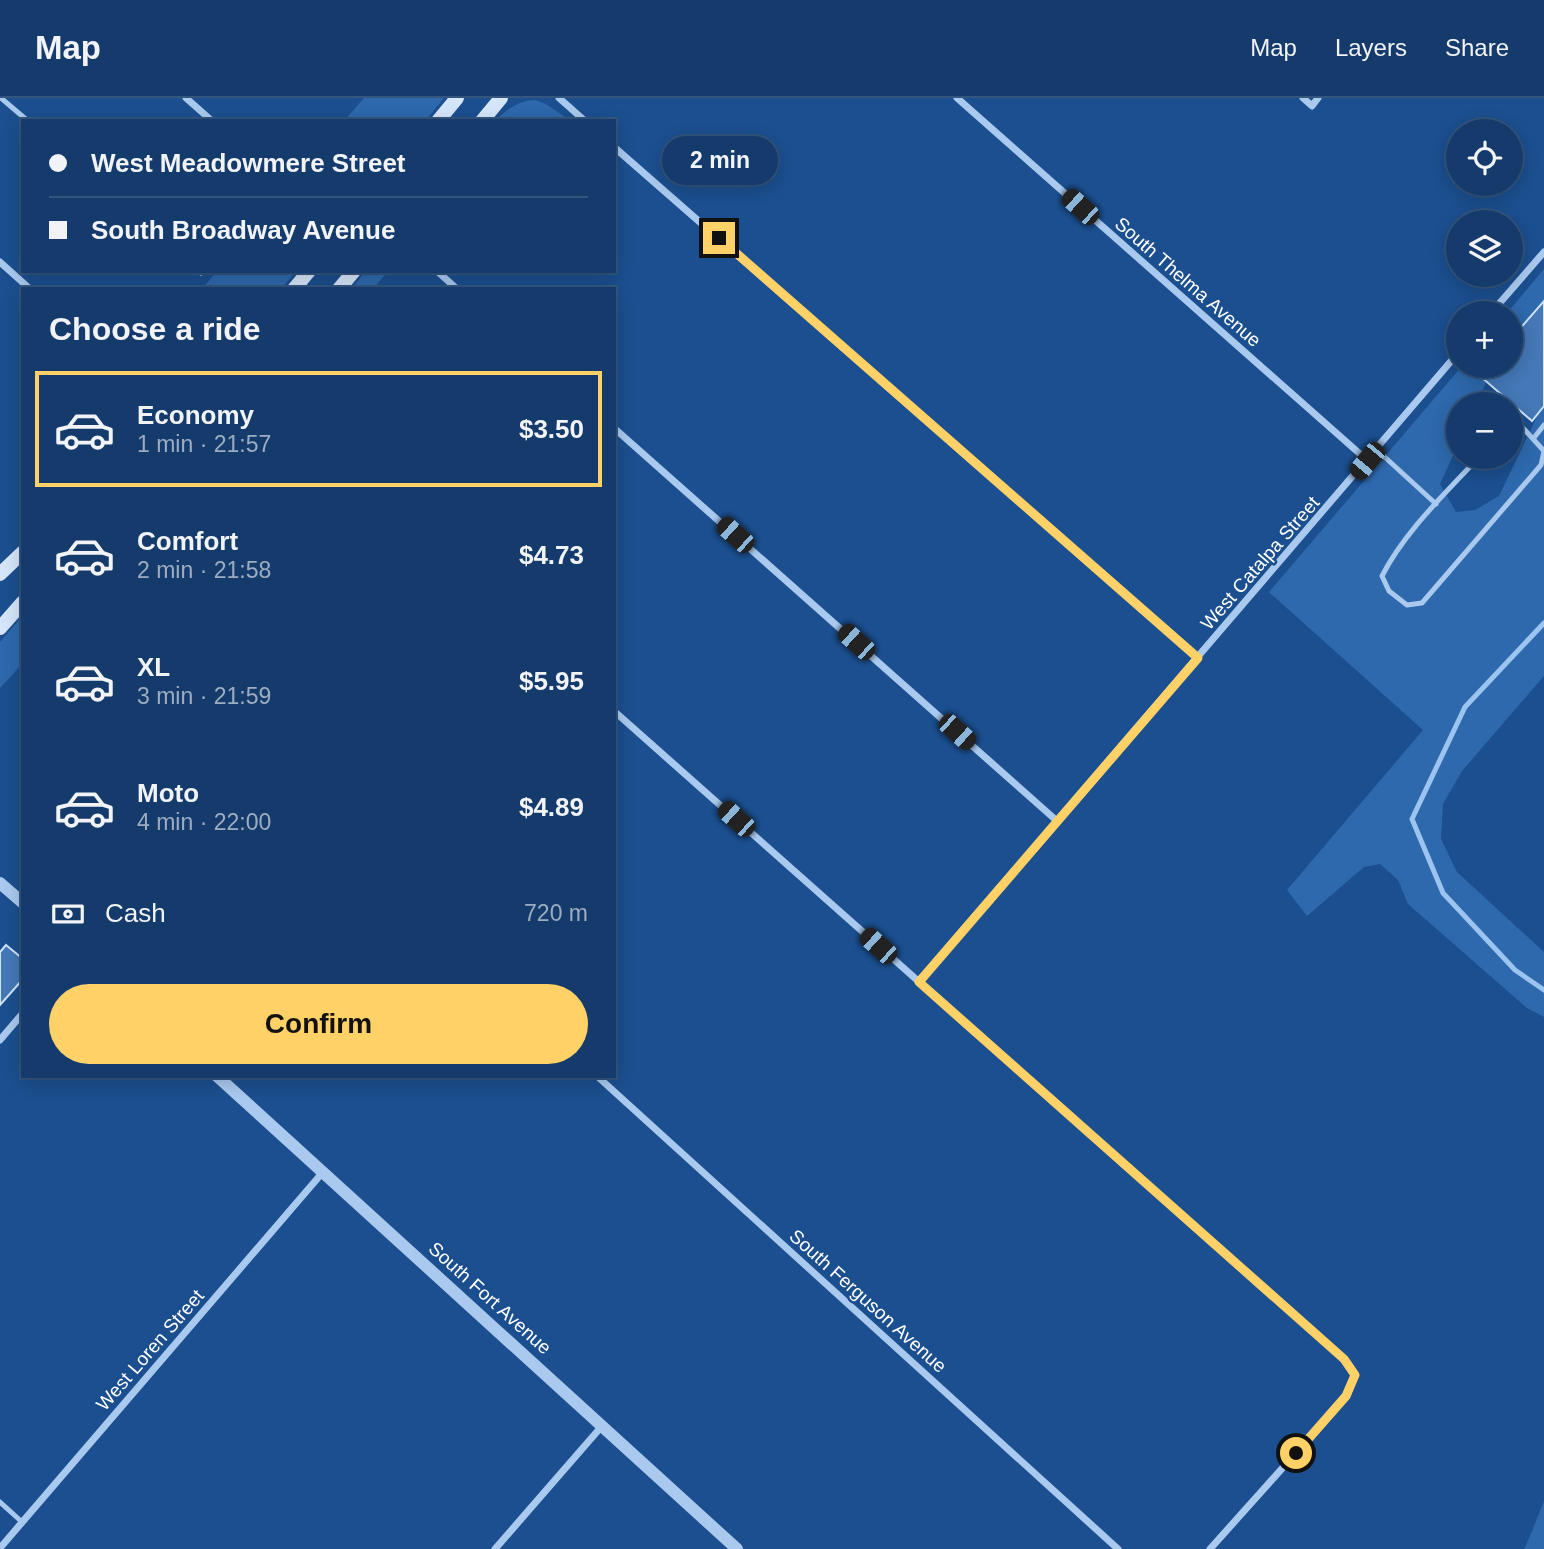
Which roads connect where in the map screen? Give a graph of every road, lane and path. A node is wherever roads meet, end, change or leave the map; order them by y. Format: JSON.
{"nodes":[{"id":1,"x":1,"y":98,"type":"edge"},
{"id":2,"x":186,"y":98,"type":"edge"},
{"id":3,"x":457,"y":98,"type":"edge"},
{"id":4,"x":501,"y":98,"type":"edge"},
{"id":5,"x":559,"y":98,"type":"edge"},
{"id":6,"x":957,"y":98,"type":"edge"},
{"id":7,"x":1303,"y":98,"type":"edge"},
{"id":8,"x":1318,"y":98,"type":"edge"},
{"id":9,"x":26,"y":119,"type":"edge"},
{"id":10,"x":210,"y":119,"type":"edge"},
{"id":11,"x":440,"y":119,"type":"edge"},
{"id":12,"x":484,"y":119,"type":"edge"},
{"id":13,"x":583,"y":119,"type":"edge"},
{"id":14,"x":616,"y":148,"type":"edge"},
{"id":15,"x":1544,"y":252,"type":"edge"},
{"id":16,"x":0,"y":262,"type":"edge"},
{"id":17,"x":307,"y":273,"type":"edge"},
{"id":18,"x":352,"y":273,"type":"edge"},
{"id":19,"x":439,"y":273,"type":"edge"},
{"id":20,"x":28,"y":287,"type":"edge"},
{"id":21,"x":296,"y":287,"type":"edge"},
{"id":22,"x":341,"y":287,"type":"edge"},
{"id":23,"x":455,"y":287,"type":"edge"},
{"id":24,"x":1501,"y":301,"type":"edge"},
{"id":25,"x":1446,"y":367,"type":"edge"},
{"id":26,"x":1544,"y":425,"type":"edge"},
{"id":27,"x":1523,"y":428,"type":"edge"},
{"id":28,"x":616,"y":430,"type":"edge"},
{"id":29,"x":1533,"y":439,"type":"junction"},
{"id":30,"x":1377,"y":450,"type":"junction"},
{"id":31,"x":1367,"y":461,"type":"junction"},
{"id":32,"x":1468,"y":469,"type":"edge"},
{"id":33,"x":1436,"y":504,"type":"junction"},
{"id":34,"x":21,"y":554,"type":"edge"},
{"id":35,"x":0,"y":574,"type":"edge"},
{"id":36,"x":21,"y":603,"type":"edge"},
{"id":37,"x":0,"y":628,"type":"edge"},
{"id":38,"x":1198,"y":658,"type":"junction"},
{"id":39,"x":616,"y":713,"type":"edge"},
{"id":40,"x":1058,"y":821,"type":"junction"},
{"id":41,"x":2,"y":889,"type":"edge"},
{"id":42,"x":21,"y":902,"type":"edge"},
{"id":43,"x":919,"y":982,"type":"junction"},
{"id":44,"x":21,"y":1015,"type":"edge"},
{"id":45,"x":0,"y":1040,"type":"edge"},
{"id":46,"x":219,"y":1078,"type":"edge"},
{"id":47,"x":599,"y":1078,"type":"edge"},
{"id":48,"x":323,"y":1172,"type":"junction"},
{"id":49,"x":602,"y":1426,"type":"junction"},
{"id":50,"x":0,"y":1502,"type":"edge"},
{"id":51,"x":22,"y":1522,"type":"junction"},
{"id":52,"x":0,"y":1548,"type":"edge"},
{"id":53,"x":495,"y":1549,"type":"edge"},
{"id":54,"x":737,"y":1549,"type":"edge"},
{"id":55,"x":1118,"y":1549,"type":"edge"},
{"id":56,"x":1210,"y":1549,"type":"edge"}],
"edges":[{"from":1,"to":9,"type":"lane"},
{"from":2,"to":10,"type":"street"},
{"from":3,"to":11,"type":"main road"},
{"from":4,"to":12,"type":"main road"},
{"from":5,"to":13,"type":"street"},
{"from":6,"to":31,"type":"street","name":"South Thelma Avenue"},
{"from":7,"to":8,"type":"street"},
{"from":14,"to":38,"type":"street"},
{"from":15,"to":24,"type":"street"},
{"from":16,"to":20,"type":"street"},
{"from":17,"to":21,"type":"main road"},
{"from":18,"to":22,"type":"main road"},
{"from":19,"to":23,"type":"street"},
{"from":25,"to":30,"type":"street","name":"West Catalpa Street"},
{"from":26,"to":29,"type":"lane"},
{"from":27,"to":29,"type":"lane"},
{"from":28,"to":40,"type":"street"},
{"from":29,"to":33,"type":"lane"},
{"from":30,"to":31,"type":"street","name":"West Catalpa Street"},
{"from":30,"to":33,"type":"lane"},
{"from":31,"to":38,"type":"street","name":"West Catalpa Street"},
{"from":32,"to":33,"type":"lane"},
{"from":34,"to":35,"type":"main road"},
{"from":36,"to":37,"type":"main road"},
{"from":38,"to":40,"type":"street","name":"West Catalpa Street"},
{"from":39,"to":43,"type":"street"},
{"from":40,"to":43,"type":"street","name":"West Catalpa Street"},
{"from":41,"to":42,"type":"street"},
{"from":43,"to":56,"type":"street"},
{"from":44,"to":45,"type":"street"},
{"from":46,"to":48,"type":"street","name":"South Fort Avenue"},
{"from":47,"to":55,"type":"street","name":"South Ferguson Avenue"},
{"from":48,"to":49,"type":"street","name":"South Fort Avenue"},
{"from":48,"to":51,"type":"street","name":"West Loren Street"},
{"from":49,"to":53,"type":"street"},
{"from":49,"to":54,"type":"street","name":"South Fort Avenue"},
{"from":50,"to":51,"type":"lane"},
{"from":51,"to":52,"type":"street","name":"West Loren Street"}]}
